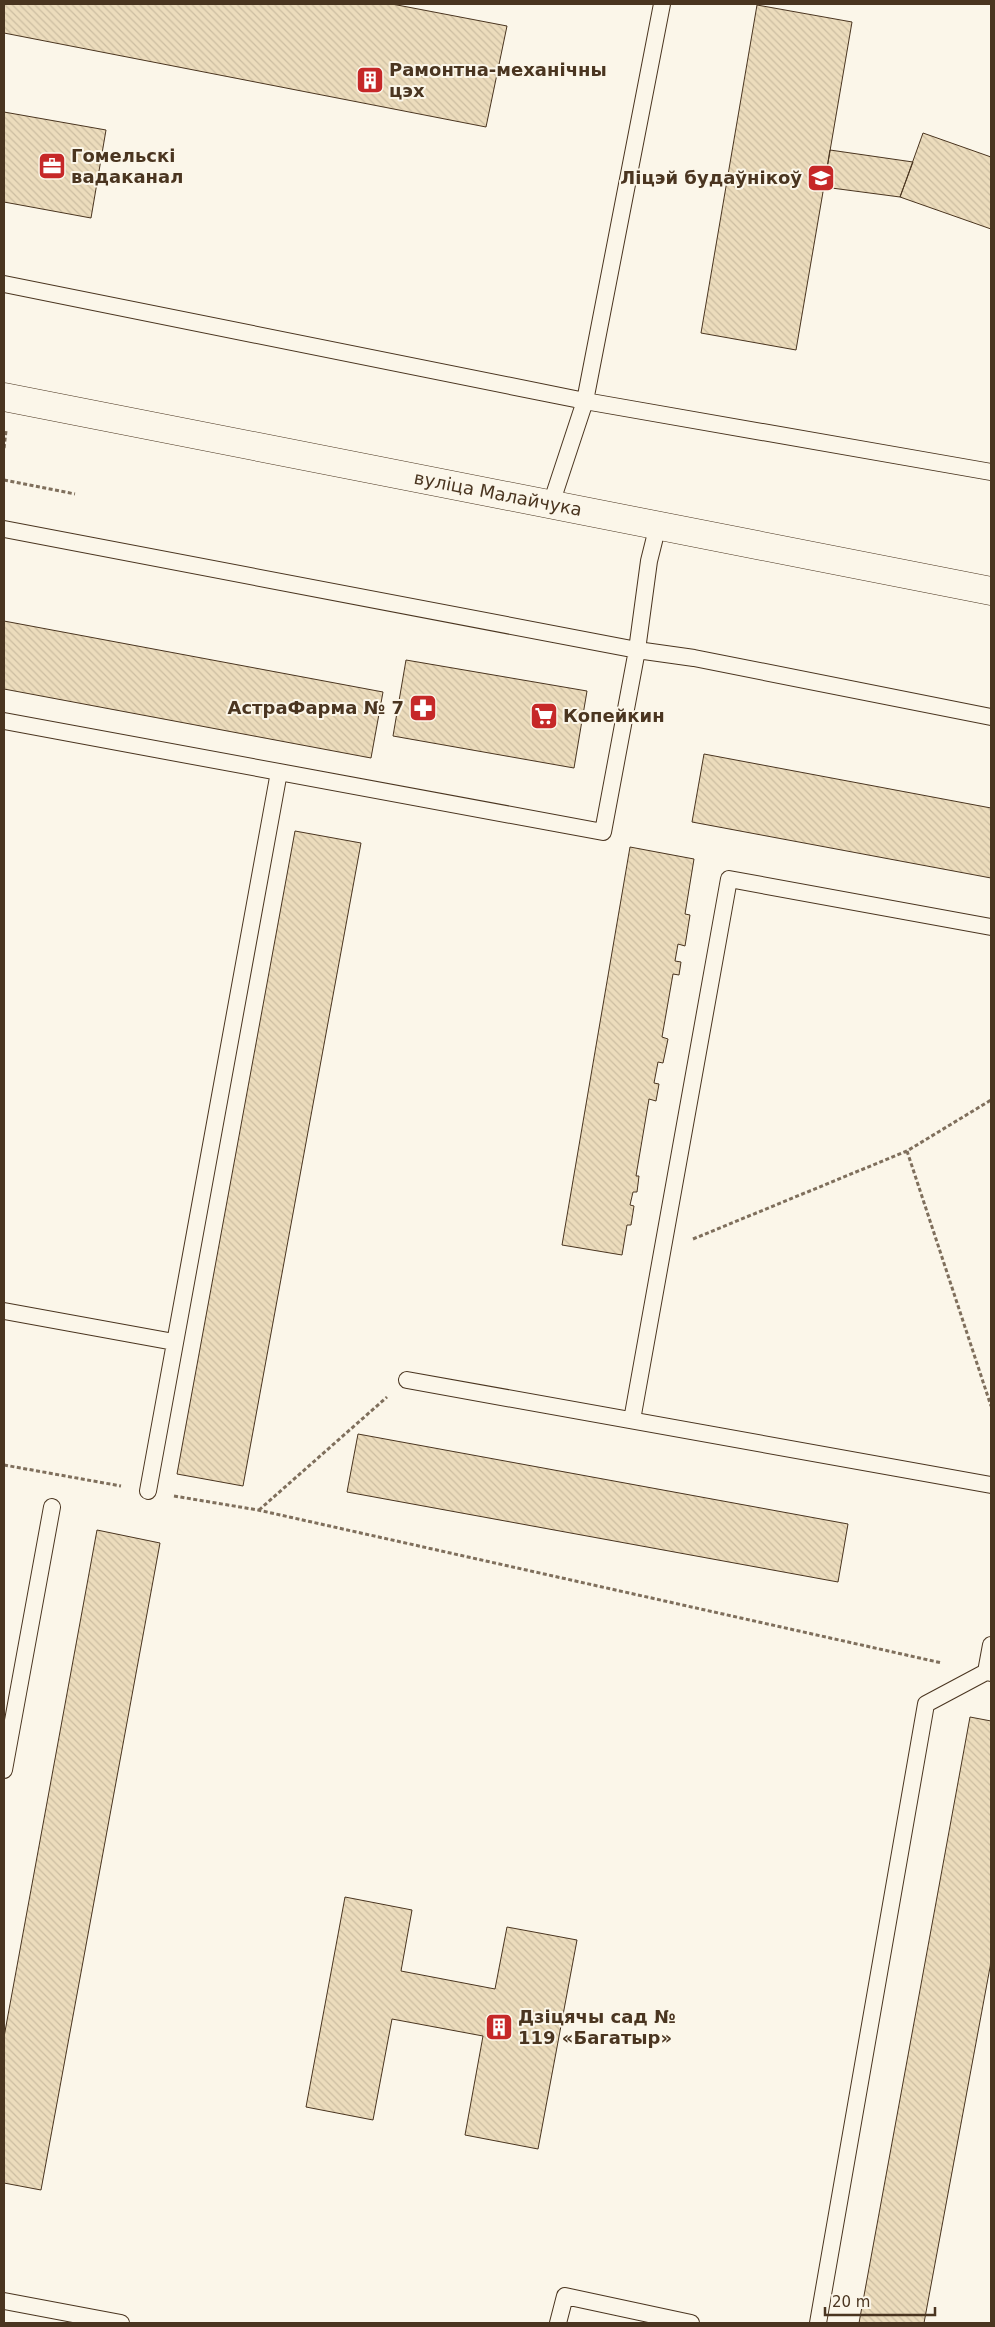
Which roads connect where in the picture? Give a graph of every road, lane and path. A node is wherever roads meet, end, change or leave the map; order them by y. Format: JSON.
{"nodes":[{"id":1,"x":662,"y":4,"type":"edge"},
{"id":2,"x":4,"y":284,"type":"edge"},
{"id":3,"x":4,"y":397,"type":"edge"},
{"id":4,"x":584,"y":401,"type":"junction"},
{"id":5,"x":991,"y":472,"type":"edge"},
{"id":6,"x":4,"y":480,"type":"edge"},
{"id":7,"x":75,"y":494,"type":"dead end"},
{"id":8,"x":551,"y":504,"type":"junction"},
{"id":9,"x":658,"y":525,"type":"junction"},
{"id":10,"x":4,"y":529,"type":"edge"},
{"id":11,"x":991,"y":591,"type":"edge"},
{"id":12,"x":637,"y":650,"type":"junction"},
{"id":13,"x":991,"y":717,"type":"edge"},
{"id":14,"x":4,"y":721,"type":"edge"},
{"id":15,"x":279,"y":772,"type":"junction"},
{"id":16,"x":991,"y":927,"type":"edge"},
{"id":17,"x":991,"y":1100,"type":"edge"},
{"id":18,"x":906,"y":1151,"type":"junction"},
{"id":19,"x":662,"y":1252,"type":"junction"},
{"id":20,"x":4,"y":1310,"type":"edge"},
{"id":21,"x":174,"y":1342,"type":"junction"},
{"id":22,"x":407,"y":1380,"type":"joint"},
{"id":23,"x":991,"y":1406,"type":"edge"},
{"id":24,"x":632,"y":1420,"type":"junction"},
{"id":25,"x":4,"y":1465,"type":"edge"},
{"id":26,"x":991,"y":1485,"type":"edge"},
{"id":27,"x":148,"y":1491,"type":"junction"},
{"id":28,"x":52,"y":1507,"type":"dead end"},
{"id":29,"x":258,"y":1510,"type":"junction"},
{"id":30,"x":991,"y":1645,"type":"edge"},
{"id":31,"x":989,"y":1673,"type":"edge"},
{"id":32,"x":4,"y":1770,"type":"edge"},
{"id":33,"x":4,"y":2301,"type":"edge"},
{"id":34,"x":121,"y":2323,"type":"edge"},
{"id":35,"x":558,"y":2323,"type":"edge"},
{"id":36,"x":692,"y":2323,"type":"edge"},
{"id":37,"x":818,"y":2323,"type":"edge"}],
"edges":[{"from":1,"to":4,"type":"lane"},
{"from":2,"to":4,"type":"lane"},
{"from":3,"to":8,"type":"main road","name":"вуліца Малайчука"},
{"from":4,"to":5,"type":"lane"},
{"from":4,"to":8,"type":"lane"},
{"from":6,"to":7,"type":"path"},
{"from":8,"to":9,"type":"main road","name":"вуліца Малайчука"},
{"from":9,"to":11,"type":"main road","name":"вуліца Малайчука"},
{"from":9,"to":12,"type":"lane"},
{"from":10,"to":12,"type":"lane"},
{"from":12,"to":13,"type":"lane"},
{"from":12,"to":15,"type":"lane"},
{"from":14,"to":15,"type":"lane"},
{"from":15,"to":21,"type":"lane"},
{"from":16,"to":19,"type":"lane"},
{"from":17,"to":18,"type":"path"},
{"from":18,"to":19,"type":"path"},
{"from":18,"to":23,"type":"path"},
{"from":19,"to":24,"type":"lane"},
{"from":20,"to":21,"type":"lane"},
{"from":21,"to":27,"type":"lane"},
{"from":22,"to":24,"type":"lane"},
{"from":22,"to":29,"type":"path"},
{"from":24,"to":26,"type":"lane"},
{"from":25,"to":27,"type":"path"},
{"from":27,"to":29,"type":"path"},
{"from":28,"to":32,"type":"lane"},
{"from":29,"to":31,"type":"path"},
{"from":30,"to":31,"type":"lane"},
{"from":31,"to":37,"type":"lane"},
{"from":33,"to":34,"type":"lane"},
{"from":35,"to":36,"type":"lane"}]}
